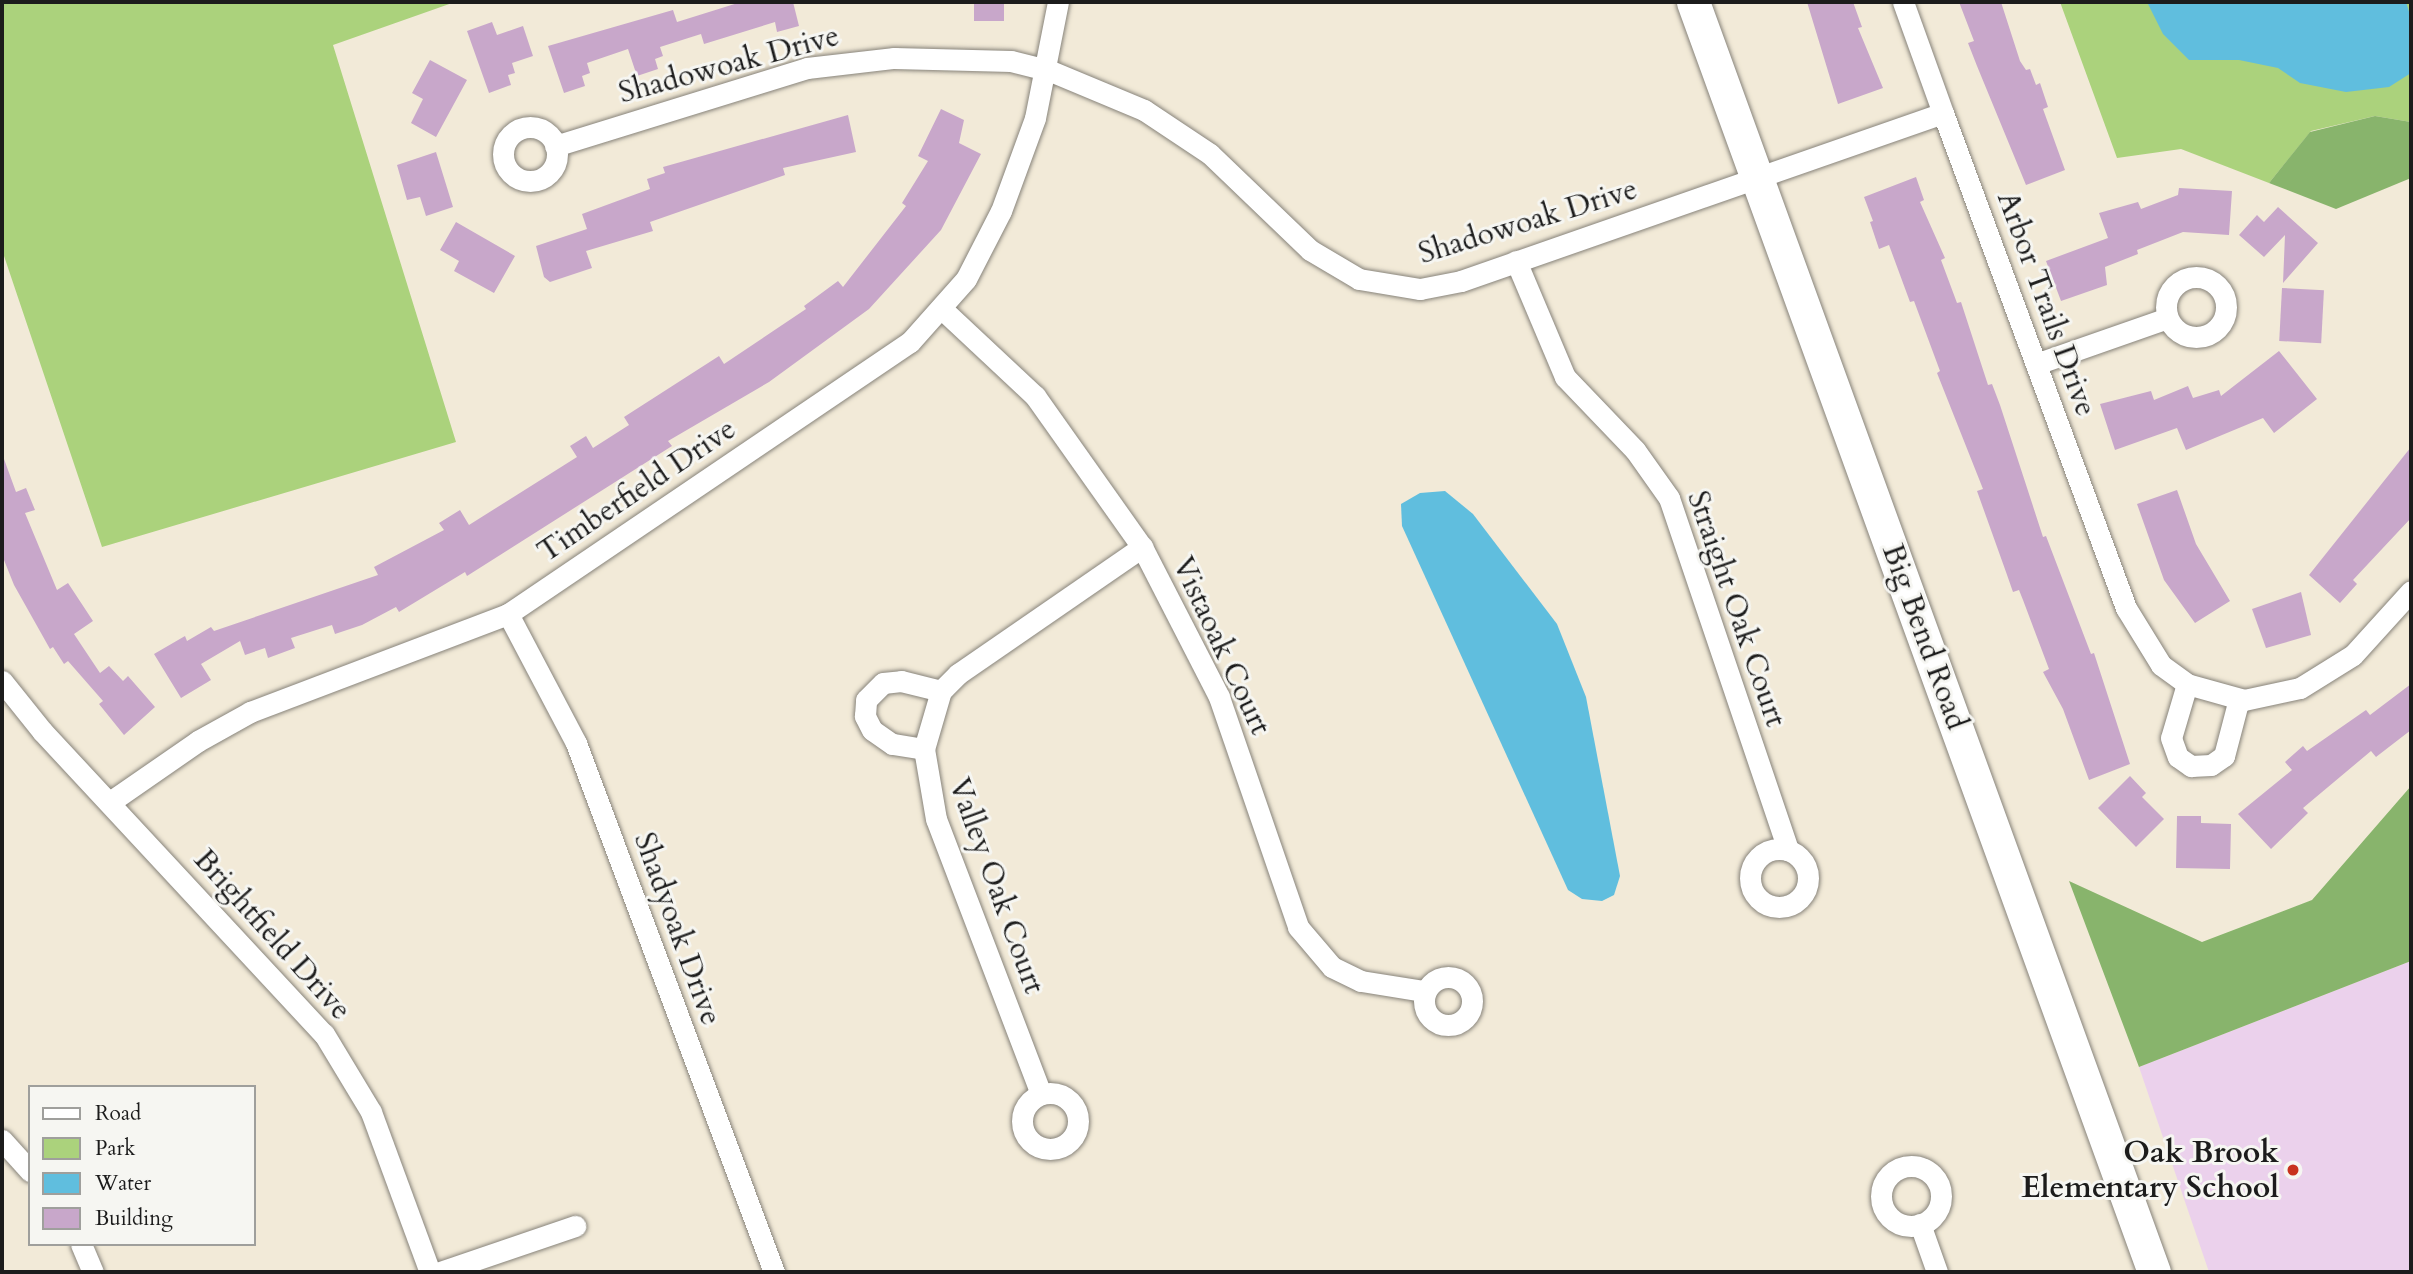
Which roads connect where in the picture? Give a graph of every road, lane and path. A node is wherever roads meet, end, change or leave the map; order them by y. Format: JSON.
{"nodes":[{"id":1,"x":1058,"y":2,"type":"edge"},
{"id":2,"x":1693,"y":2,"type":"edge"},
{"id":3,"x":1903,"y":2,"type":"edge"},
{"id":4,"x":1048,"y":70,"type":"junction"},
{"id":5,"x":1943,"y":113,"type":"junction"},
{"id":6,"x":555,"y":146,"type":"dead end"},
{"id":7,"x":1758,"y":179,"type":"junction"},
{"id":8,"x":1516,"y":261,"type":"junction"},
{"id":9,"x":941,"y":308,"type":"junction"},
{"id":10,"x":2167,"y":318,"type":"dead end"},
{"id":11,"x":2036,"y":364,"type":"junction"},
{"id":12,"x":1142,"y":547,"type":"junction"},
{"id":13,"x":2411,"y":591,"type":"edge"},
{"id":14,"x":509,"y":614,"type":"junction"},
{"id":15,"x":2,"y":681,"type":"edge"},
{"id":16,"x":2187,"y":684,"type":"junction"},
{"id":17,"x":941,"y":691,"type":"junction"},
{"id":18,"x":2239,"y":699,"type":"junction"},
{"id":19,"x":924,"y":749,"type":"junction"},
{"id":20,"x":110,"y":802,"type":"junction"},
{"id":21,"x":1788,"y":850,"type":"dead end"},
{"id":22,"x":1424,"y":991,"type":"dead end"},
{"id":23,"x":1041,"y":1094,"type":"dead end"},
{"id":24,"x":2,"y":1140,"type":"edge"},
{"id":25,"x":28,"y":1169,"type":"edge"},
{"id":26,"x":1920,"y":1224,"type":"dead end"},
{"id":27,"x":575,"y":1226,"type":"dead end"},
{"id":28,"x":82,"y":1246,"type":"edge"},
{"id":29,"x":93,"y":1272,"type":"edge"},
{"id":30,"x":430,"y":1272,"type":"edge"},
{"id":31,"x":440,"y":1272,"type":"edge"},
{"id":32,"x":774,"y":1272,"type":"edge"},
{"id":33,"x":1937,"y":1272,"type":"edge"},
{"id":34,"x":2154,"y":1272,"type":"edge"}],
"edges":[{"from":1,"to":4,"type":"street","name":"Timberfield Drive"},
{"from":2,"to":7,"type":"main road","name":"Big Bend Road"},
{"from":3,"to":5,"type":"street","name":"Arbor Trails Drive"},
{"from":4,"to":6,"type":"street","name":"Shadowoak Drive"},
{"from":4,"to":8,"type":"street","name":"Shadowoak Drive"},
{"from":4,"to":9,"type":"street","name":"Timberfield Drive"},
{"from":5,"to":7,"type":"street"},
{"from":5,"to":11,"type":"street","name":"Arbor Trails Drive"},
{"from":7,"to":8,"type":"street","name":"Shadowoak Drive"},
{"from":7,"to":34,"type":"main road","name":"Big Bend Road"},
{"from":8,"to":21,"type":"street","name":"Straight Oak Court"},
{"from":9,"to":12,"type":"street","name":"Vistaoak Court"},
{"from":9,"to":14,"type":"street","name":"Timberfield Drive"},
{"from":10,"to":11,"type":"street"},
{"from":11,"to":16,"type":"street","name":"Arbor Trails Drive"},
{"from":12,"to":17,"type":"street"},
{"from":12,"to":22,"type":"street","name":"Vistaoak Court"},
{"from":13,"to":18,"type":"street","name":"Arbor Trails Drive"},
{"from":14,"to":20,"type":"street","name":"Timberfield Drive"},
{"from":14,"to":32,"type":"street","name":"Shadyoak Drive"},
{"from":15,"to":20,"type":"street","name":"Brightfield Drive"},
{"from":16,"to":18,"type":"street","name":"Arbor Trails Drive"},
{"from":16,"to":18,"type":"street"},
{"from":17,"to":19,"type":"street","name":"Valley Oak Court"},
{"from":17,"to":19,"type":"street"},
{"from":19,"to":23,"type":"street","name":"Valley Oak Court"},
{"from":20,"to":30,"type":"street","name":"Brightfield Drive"},
{"from":24,"to":25,"type":"street"},
{"from":26,"to":33,"type":"street"},
{"from":27,"to":31,"type":"street"},
{"from":28,"to":29,"type":"street"}]}
